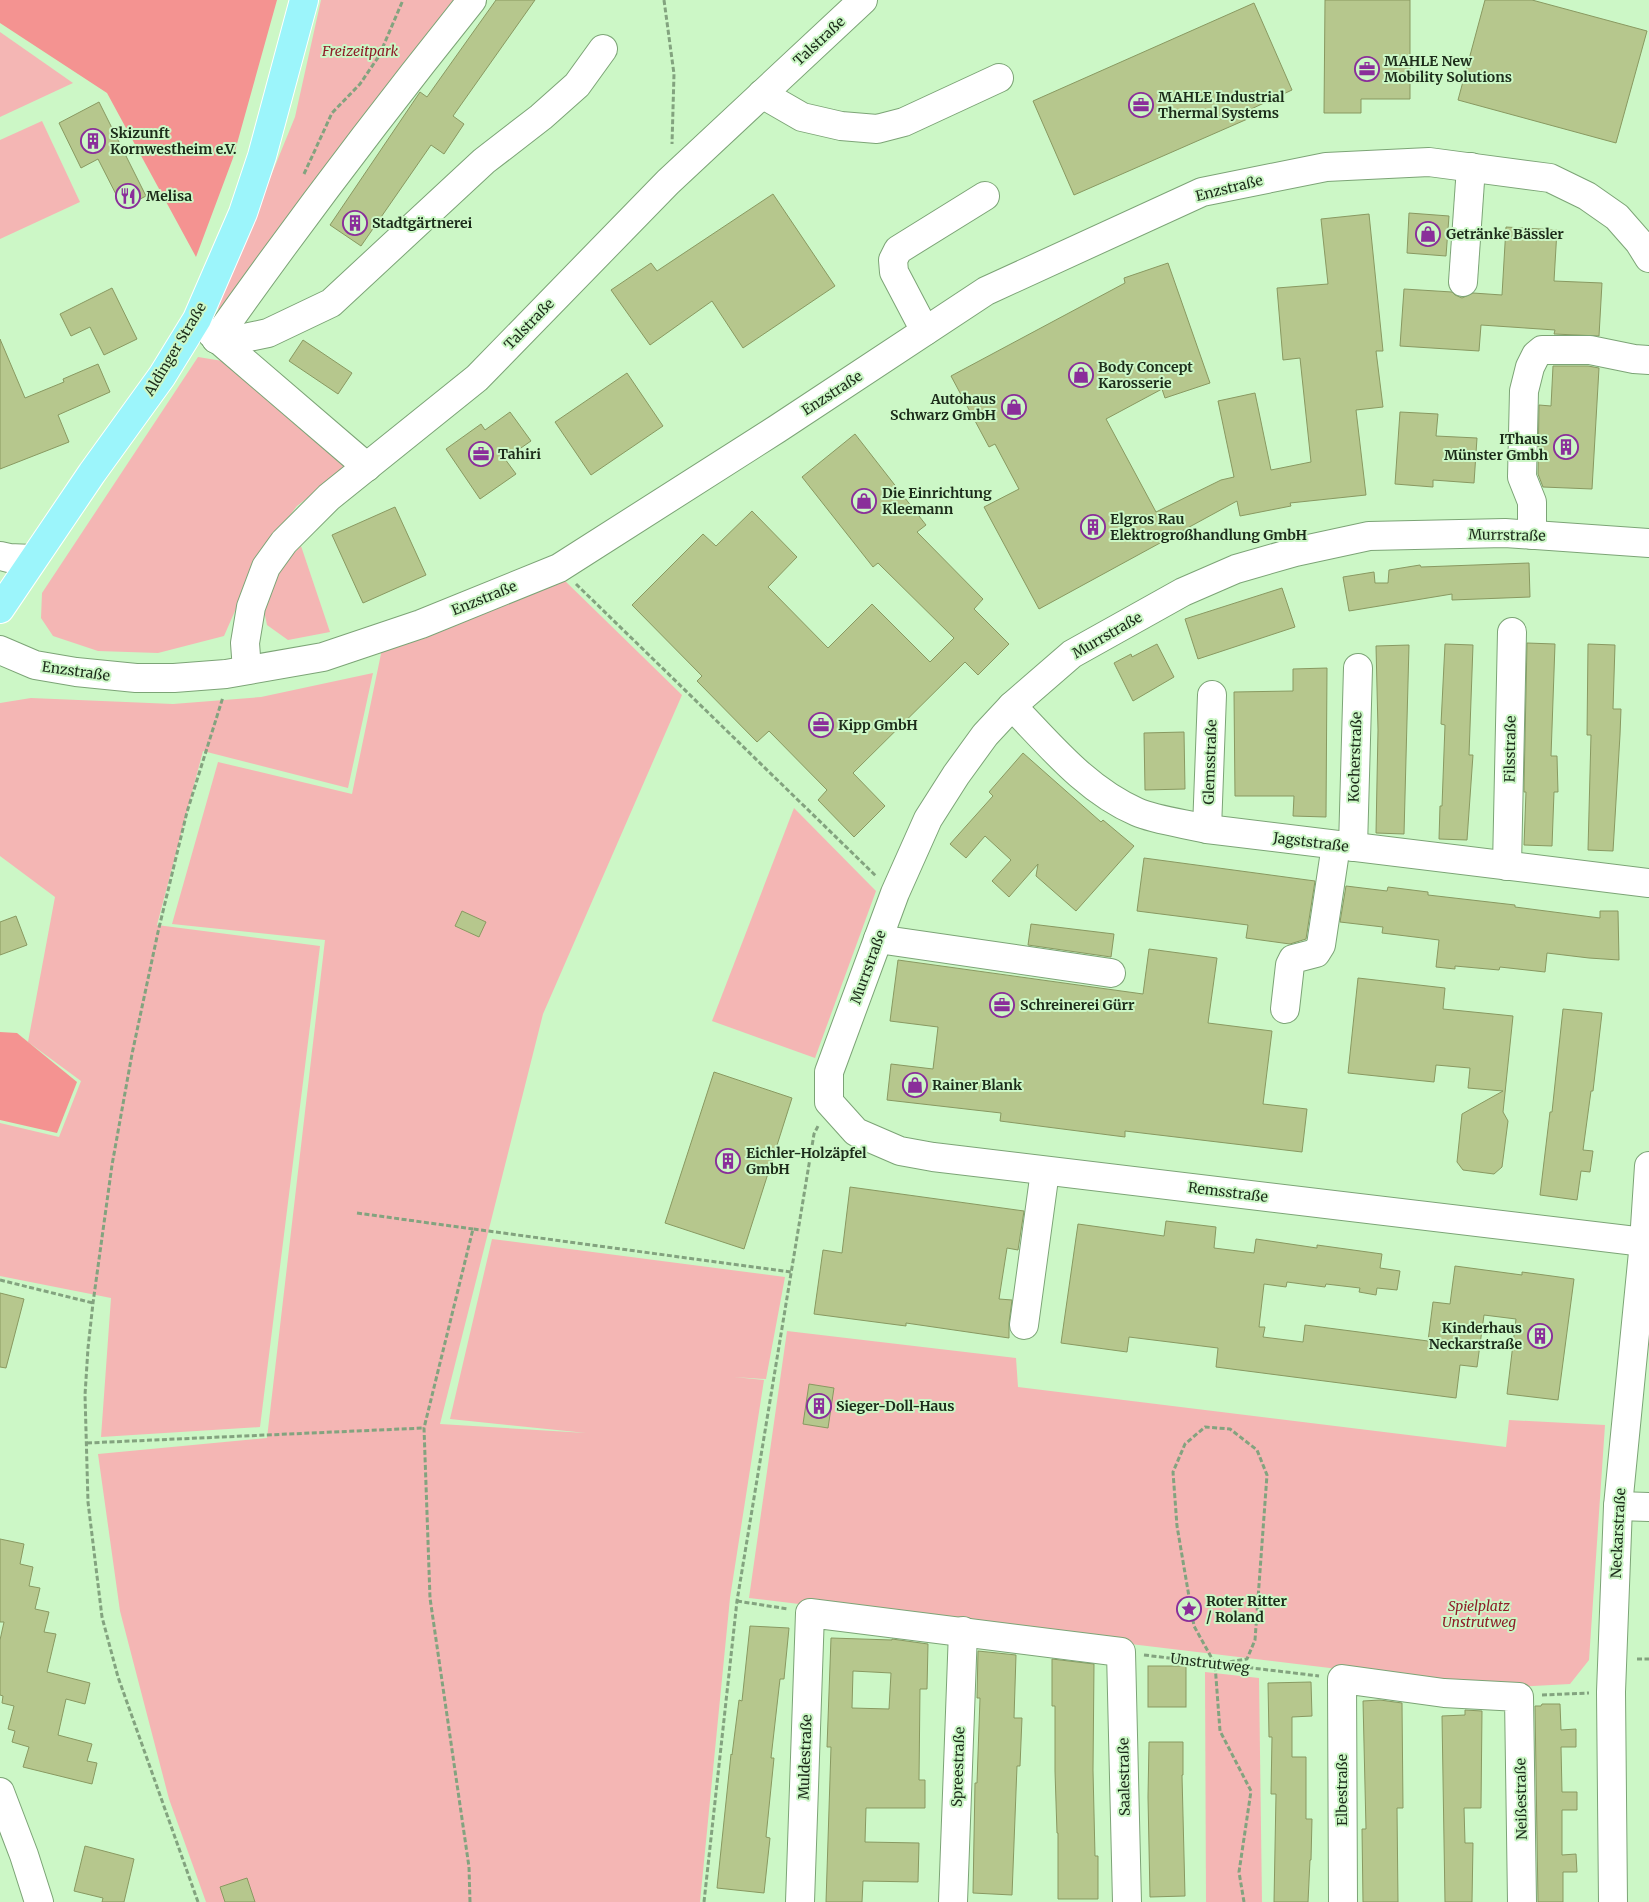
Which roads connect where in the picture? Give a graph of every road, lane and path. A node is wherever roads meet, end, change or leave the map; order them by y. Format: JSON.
{"nodes":[{"id":1,"x":304,"y":0,"type":"edge"},
{"id":2,"x":403,"y":0,"type":"edge"},
{"id":3,"x":472,"y":0,"type":"edge"},
{"id":4,"x":664,"y":0,"type":"edge"},
{"id":5,"x":863,"y":0,"type":"edge"},
{"id":6,"x":603,"y":49,"type":"dead end"},
{"id":7,"x":999,"y":78,"type":"dead end"},
{"id":8,"x":762,"y":94,"type":"junction"},
{"id":9,"x":672,"y":146,"type":"dead end"},
{"id":10,"x":1471,"y":168,"type":"junction"},
{"id":11,"x":304,"y":175,"type":"dead end"},
{"id":12,"x":985,"y":196,"type":"dead end"},
{"id":13,"x":1649,"y":258,"type":"edge"},
{"id":14,"x":1463,"y":282,"type":"dead end"},
{"id":15,"x":197,"y":319,"type":"junction"},
{"id":16,"x":925,"y":331,"type":"junction"},
{"id":17,"x":216,"y":339,"type":"junction"},
{"id":18,"x":1649,"y":360,"type":"edge"},
{"id":19,"x":366,"y":467,"type":"junction"},
{"id":20,"x":1532,"y":535,"type":"junction"},
{"id":21,"x":1649,"y":543,"type":"edge"},
{"id":22,"x":0,"y":556,"type":"edge"},
{"id":23,"x":33,"y":558,"type":"junction"},
{"id":24,"x":560,"y":568,"type":"junction"},
{"id":25,"x":0,"y":609,"type":"edge"},
{"id":26,"x":1512,"y":632,"type":"dead end"},
{"id":27,"x":0,"y":650,"type":"edge"},
{"id":28,"x":1358,"y":668,"type":"dead end"},
{"id":29,"x":236,"y":672,"type":"junction"},
{"id":30,"x":1212,"y":695,"type":"dead end"},
{"id":31,"x":1012,"y":706,"type":"junction"},
{"id":32,"x":1207,"y":829,"type":"junction"},
{"id":33,"x":1344,"y":846,"type":"junction"},
{"id":34,"x":1507,"y":866,"type":"junction"},
{"id":35,"x":1649,"y":883,"type":"edge"},
{"id":36,"x":895,"y":893,"type":"junction"},
{"id":37,"x":878,"y":939,"type":"junction"},
{"id":38,"x":1111,"y":973,"type":"dead end"},
{"id":39,"x":1285,"y":1010,"type":"dead end"},
{"id":40,"x":828,"y":1102,"type":"junction"},
{"id":41,"x":1649,"y":1166,"type":"edge"},
{"id":42,"x":1046,"y":1171,"type":"junction"},
{"id":43,"x":357,"y":1213,"type":"dead end"},
{"id":44,"x":473,"y":1229,"type":"junction"},
{"id":45,"x":1644,"y":1242,"type":"junction"},
{"id":46,"x":791,"y":1272,"type":"junction"},
{"id":47,"x":0,"y":1280,"type":"edge"},
{"id":48,"x":93,"y":1303,"type":"junction"},
{"id":49,"x":1024,"y":1325,"type":"dead end"},
{"id":50,"x":424,"y":1428,"type":"junction"},
{"id":51,"x":87,"y":1443,"type":"junction"},
{"id":52,"x":1618,"y":1506,"type":"junction"},
{"id":53,"x":1649,"y":1507,"type":"edge"},
{"id":54,"x":737,"y":1602,"type":"junction"},
{"id":55,"x":810,"y":1613,"type":"junction"},
{"id":56,"x":963,"y":1631,"type":"junction"},
{"id":57,"x":1121,"y":1652,"type":"junction"},
{"id":58,"x":1215,"y":1664,"type":"junction"},
{"id":59,"x":1342,"y":1679,"type":"junction"},
{"id":60,"x":1611,"y":1692,"type":"junction"},
{"id":61,"x":1519,"y":1697,"type":"junction"},
{"id":62,"x":0,"y":1792,"type":"edge"},
{"id":63,"x":39,"y":1902,"type":"edge"},
{"id":64,"x":198,"y":1902,"type":"edge"},
{"id":65,"x":470,"y":1902,"type":"edge"},
{"id":66,"x":704,"y":1902,"type":"edge"},
{"id":67,"x":800,"y":1902,"type":"edge"},
{"id":68,"x":953,"y":1902,"type":"edge"},
{"id":69,"x":1127,"y":1902,"type":"edge"},
{"id":70,"x":1244,"y":1902,"type":"edge"},
{"id":71,"x":1343,"y":1902,"type":"edge"},
{"id":72,"x":1522,"y":1902,"type":"edge"},
{"id":73,"x":1613,"y":1902,"type":"edge"}],
"edges":[{"from":1,"to":15,"type":"main road","name":"Aldinger Straße"},
{"from":2,"to":11,"type":"path"},
{"from":3,"to":17,"type":"street"},
{"from":4,"to":9,"type":"path"},
{"from":5,"to":8,"type":"street","name":"Talstraße"},
{"from":6,"to":17,"type":"street"},
{"from":7,"to":8,"type":"street"},
{"from":8,"to":19,"type":"street","name":"Talstraße"},
{"from":10,"to":13,"type":"street","name":"Enzstraße"},
{"from":10,"to":14,"type":"street"},
{"from":10,"to":16,"type":"street","name":"Enzstraße"},
{"from":12,"to":16,"type":"street"},
{"from":15,"to":17,"type":"street"},
{"from":15,"to":23,"type":"main road","name":"Aldinger Straße"},
{"from":16,"to":24,"type":"street","name":"Enzstraße"},
{"from":17,"to":19,"type":"street"},
{"from":18,"to":20,"type":"street"},
{"from":19,"to":29,"type":"street","name":"Talstraße"},
{"from":20,"to":21,"type":"street","name":"Murrstraße"},
{"from":20,"to":31,"type":"street","name":"Murrstraße"},
{"from":22,"to":23,"type":"street"},
{"from":23,"to":25,"type":"main road","name":"Aldinger Straße"},
{"from":24,"to":29,"type":"street","name":"Enzstraße"},
{"from":24,"to":36,"type":"path"},
{"from":26,"to":34,"type":"street","name":"Filsstraße"},
{"from":27,"to":29,"type":"street","name":"Enzstraße"},
{"from":28,"to":33,"type":"street","name":"Kocherstraße"},
{"from":29,"to":48,"type":"path"},
{"from":30,"to":32,"type":"street","name":"Glemsstraße"},
{"from":31,"to":32,"type":"street","name":"Jagststraße"},
{"from":31,"to":36,"type":"street","name":"Murrstraße"},
{"from":32,"to":33,"type":"street","name":"Jagststraße"},
{"from":33,"to":34,"type":"street","name":"Jagststraße"},
{"from":33,"to":39,"type":"street","name":"Kocherstraße"},
{"from":34,"to":35,"type":"street","name":"Jagststraße"},
{"from":36,"to":37,"type":"street","name":"Murrstraße"},
{"from":37,"to":38,"type":"street"},
{"from":37,"to":40,"type":"street","name":"Murrstraße"},
{"from":40,"to":42,"type":"street","name":"Remsstraße"},
{"from":40,"to":46,"type":"path"},
{"from":41,"to":45,"type":"street","name":"Neckarstraße"},
{"from":42,"to":45,"type":"street","name":"Remsstraße"},
{"from":42,"to":49,"type":"street"},
{"from":43,"to":44,"type":"path"},
{"from":44,"to":46,"type":"path"},
{"from":44,"to":50,"type":"path"},
{"from":45,"to":52,"type":"street","name":"Neckarstraße"},
{"from":46,"to":54,"type":"path"},
{"from":47,"to":48,"type":"path"},
{"from":48,"to":51,"type":"path"},
{"from":50,"to":51,"type":"path"},
{"from":50,"to":65,"type":"path"},
{"from":51,"to":64,"type":"path"},
{"from":52,"to":53,"type":"street"},
{"from":52,"to":60,"type":"street","name":"Neckarstraße"},
{"from":54,"to":55,"type":"path"},
{"from":54,"to":66,"type":"path"},
{"from":55,"to":56,"type":"street"},
{"from":55,"to":67,"type":"street","name":"Muldestraße"},
{"from":56,"to":57,"type":"street"},
{"from":56,"to":68,"type":"street","name":"Spreestraße"},
{"from":57,"to":58,"type":"path","name":"Unstrutweg"},
{"from":57,"to":69,"type":"street","name":"Saalestraße"},
{"from":58,"to":58,"type":"path"},
{"from":58,"to":59,"type":"path","name":"Unstrutweg"},
{"from":58,"to":70,"type":"path"},
{"from":59,"to":61,"type":"street"},
{"from":59,"to":71,"type":"street","name":"Elbestraße"},
{"from":60,"to":61,"type":"path"},
{"from":60,"to":73,"type":"street","name":"Neckarstraße"},
{"from":61,"to":72,"type":"street","name":"Neißestraße"},
{"from":62,"to":63,"type":"street"}]}
